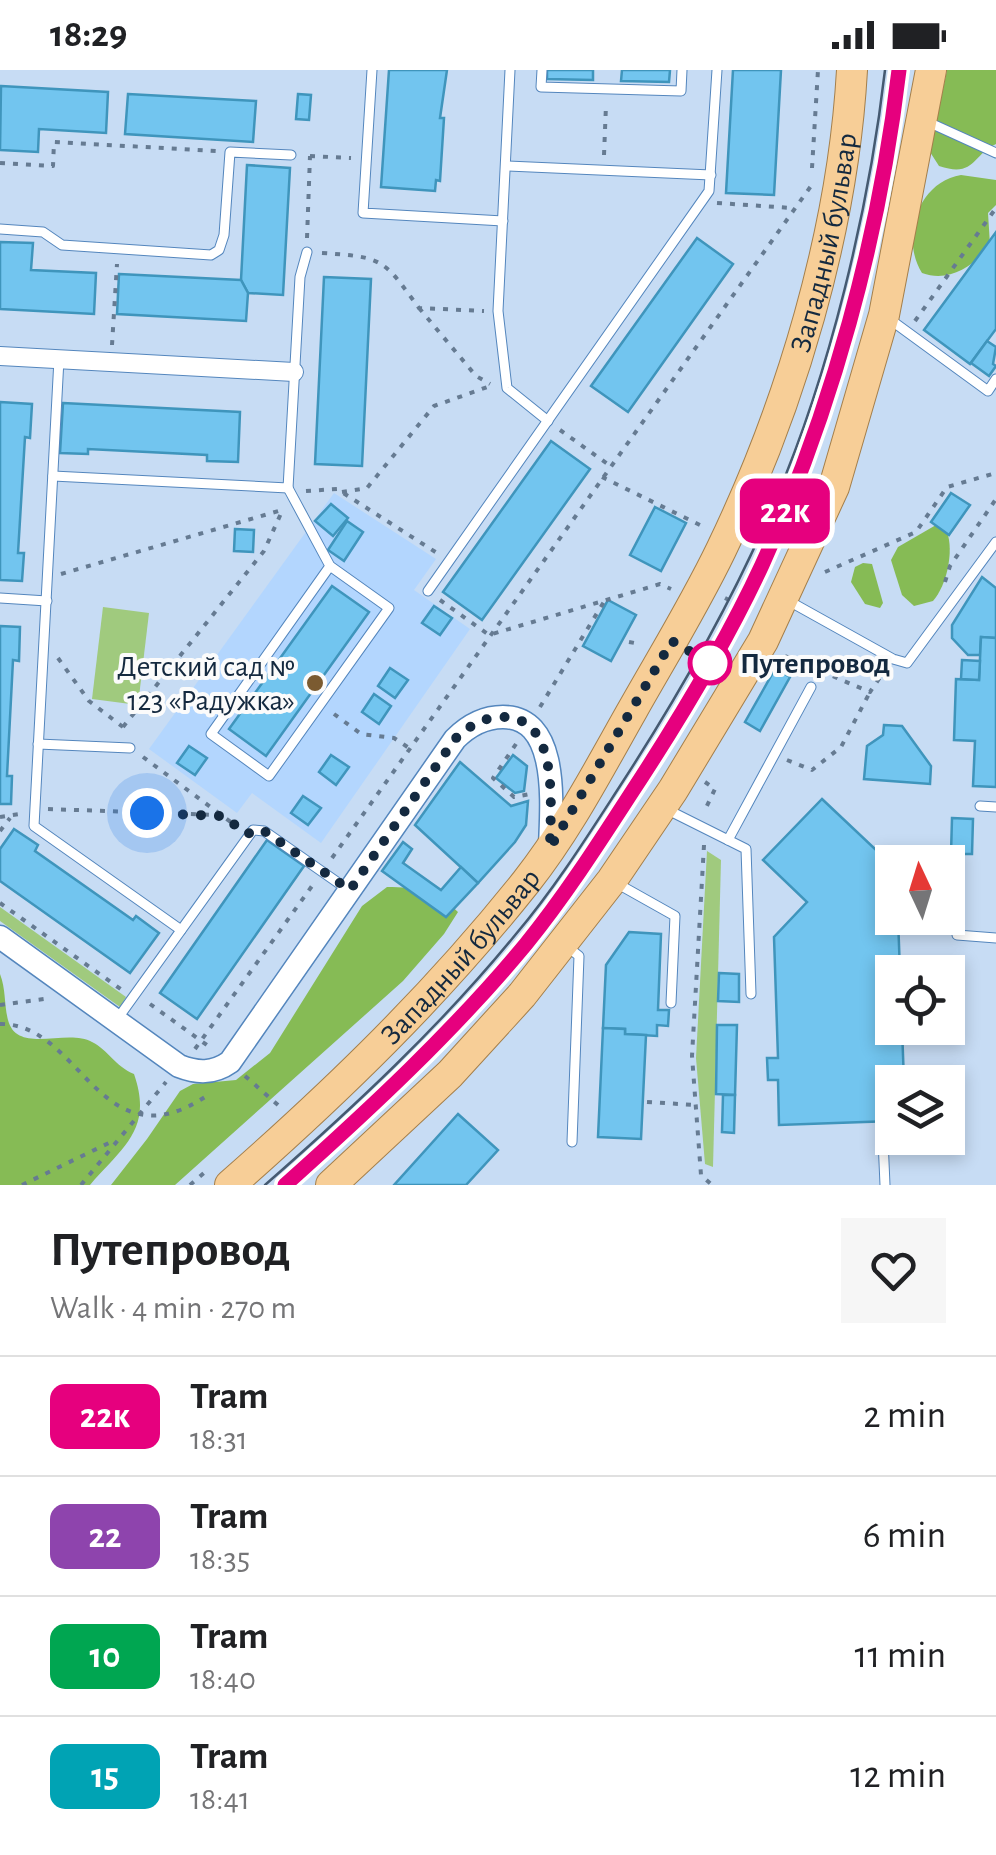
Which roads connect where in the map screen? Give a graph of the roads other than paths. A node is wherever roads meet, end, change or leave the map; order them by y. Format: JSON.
{"nodes":[{"id":1,"x":372,"y":70,"type":"edge"},
{"id":2,"x":510,"y":70,"type":"edge"},
{"id":3,"x":542,"y":70,"type":"edge"},
{"id":4,"x":682,"y":70,"type":"edge"},
{"id":5,"x":717,"y":70,"type":"edge"},
{"id":6,"x":852,"y":70,"type":"edge"},
{"id":7,"x":930,"y":70,"type":"edge"},
{"id":8,"x":921,"y":119,"type":"junction"},
{"id":9,"x":996,"y":153,"type":"edge"},
{"id":10,"x":291,"y":155,"type":"dead end"},
{"id":11,"x":506,"y":166,"type":"junction"},
{"id":12,"x":711,"y":175,"type":"junction"},
{"id":13,"x":503,"y":221,"type":"junction"},
{"id":14,"x":0,"y":229,"type":"edge"},
{"id":15,"x":306,"y":252,"type":"road end"},
{"id":16,"x":896,"y":324,"type":"junction"},
{"id":17,"x":0,"y":356,"type":"edge"},
{"id":18,"x":59,"y":359,"type":"junction"},
{"id":19,"x":294,"y":372,"type":"junction"},
{"id":20,"x":996,"y":380,"type":"edge"},
{"id":21,"x":548,"y":421,"type":"junction"},
{"id":22,"x":53,"y":476,"type":"junction"},
{"id":23,"x":289,"y":490,"type":"junction"},
{"id":24,"x":996,"y":542,"type":"edge"},
{"id":25,"x":330,"y":566,"type":"junction"},
{"id":26,"x":428,"y":591,"type":"road end"},
{"id":27,"x":0,"y":598,"type":"edge"},
{"id":28,"x":784,"y":599,"type":"junction"},
{"id":29,"x":46,"y":602,"type":"junction"},
{"id":30,"x":812,"y":687,"type":"dead end"},
{"id":31,"x":38,"y":744,"type":"junction"},
{"id":32,"x":130,"y":748,"type":"road end"},
{"id":33,"x":662,"y":806,"type":"junction"},
{"id":34,"x":980,"y":806,"type":"dead end"},
{"id":35,"x":996,"y":807,"type":"edge"},
{"id":36,"x":728,"y":840,"type":"junction"},
{"id":37,"x":550,"y":848,"type":"junction"},
{"id":38,"x":612,"y":880,"type":"junction"},
{"id":39,"x":350,"y":890,"type":"junction"},
{"id":40,"x":180,"y":930,"type":"junction"},
{"id":41,"x":957,"y":935,"type":"dead end"},
{"id":42,"x":0,"y":936,"type":"edge"},
{"id":43,"x":996,"y":938,"type":"edge"},
{"id":44,"x":562,"y":944,"type":"junction"},
{"id":45,"x":752,"y":994,"type":"dead end"},
{"id":46,"x":672,"y":1004,"type":"dead end"},
{"id":47,"x":116,"y":1020,"type":"junction"},
{"id":48,"x":572,"y":1142,"type":"dead end"},
{"id":49,"x":883,"y":1155,"type":"edge"},
{"id":50,"x":218,"y":1178,"type":"edge"},
{"id":51,"x":331,"y":1185,"type":"edge"},
{"id":52,"x":884,"y":1185,"type":"edge"}],
"edges":[{"from":1,"to":13,"type":"lane"},
{"from":2,"to":11,"type":"lane"},
{"from":3,"to":4,"type":"lane"},
{"from":5,"to":12,"type":"lane"},
{"from":6,"to":37,"type":"main road","name":"Западный бульвар"},
{"from":7,"to":8,"type":"main road"},
{"from":8,"to":9,"type":"lane"},
{"from":8,"to":16,"type":"main road"},
{"from":10,"to":14,"type":"lane"},
{"from":11,"to":12,"type":"lane"},
{"from":11,"to":13,"type":"lane"},
{"from":12,"to":21,"type":"lane"},
{"from":13,"to":21,"type":"lane"},
{"from":15,"to":19,"type":"lane"},
{"from":16,"to":20,"type":"lane"},
{"from":16,"to":28,"type":"main road"},
{"from":17,"to":18,"type":"street"},
{"from":18,"to":19,"type":"street"},
{"from":18,"to":22,"type":"lane"},
{"from":19,"to":23,"type":"lane"},
{"from":21,"to":26,"type":"lane"},
{"from":22,"to":23,"type":"lane"},
{"from":22,"to":29,"type":"lane"},
{"from":23,"to":25,"type":"lane"},
{"from":24,"to":28,"type":"lane"},
{"from":25,"to":25,"type":"lane"},
{"from":27,"to":29,"type":"lane"},
{"from":28,"to":33,"type":"main road"},
{"from":29,"to":31,"type":"lane"},
{"from":30,"to":36,"type":"lane"},
{"from":31,"to":32,"type":"lane"},
{"from":31,"to":40,"type":"lane"},
{"from":33,"to":36,"type":"lane"},
{"from":33,"to":38,"type":"main road"},
{"from":34,"to":35,"type":"lane"},
{"from":36,"to":45,"type":"lane"},
{"from":37,"to":39,"type":"street"},
{"from":37,"to":50,"type":"main road","name":"Западный бульвар"},
{"from":38,"to":44,"type":"main road"},
{"from":38,"to":46,"type":"lane"},
{"from":39,"to":40,"type":"lane"},
{"from":39,"to":47,"type":"street"},
{"from":40,"to":47,"type":"lane"},
{"from":41,"to":43,"type":"lane"},
{"from":42,"to":47,"type":"street"},
{"from":44,"to":48,"type":"lane"},
{"from":44,"to":51,"type":"main road"},
{"from":49,"to":52,"type":"lane"}]}
